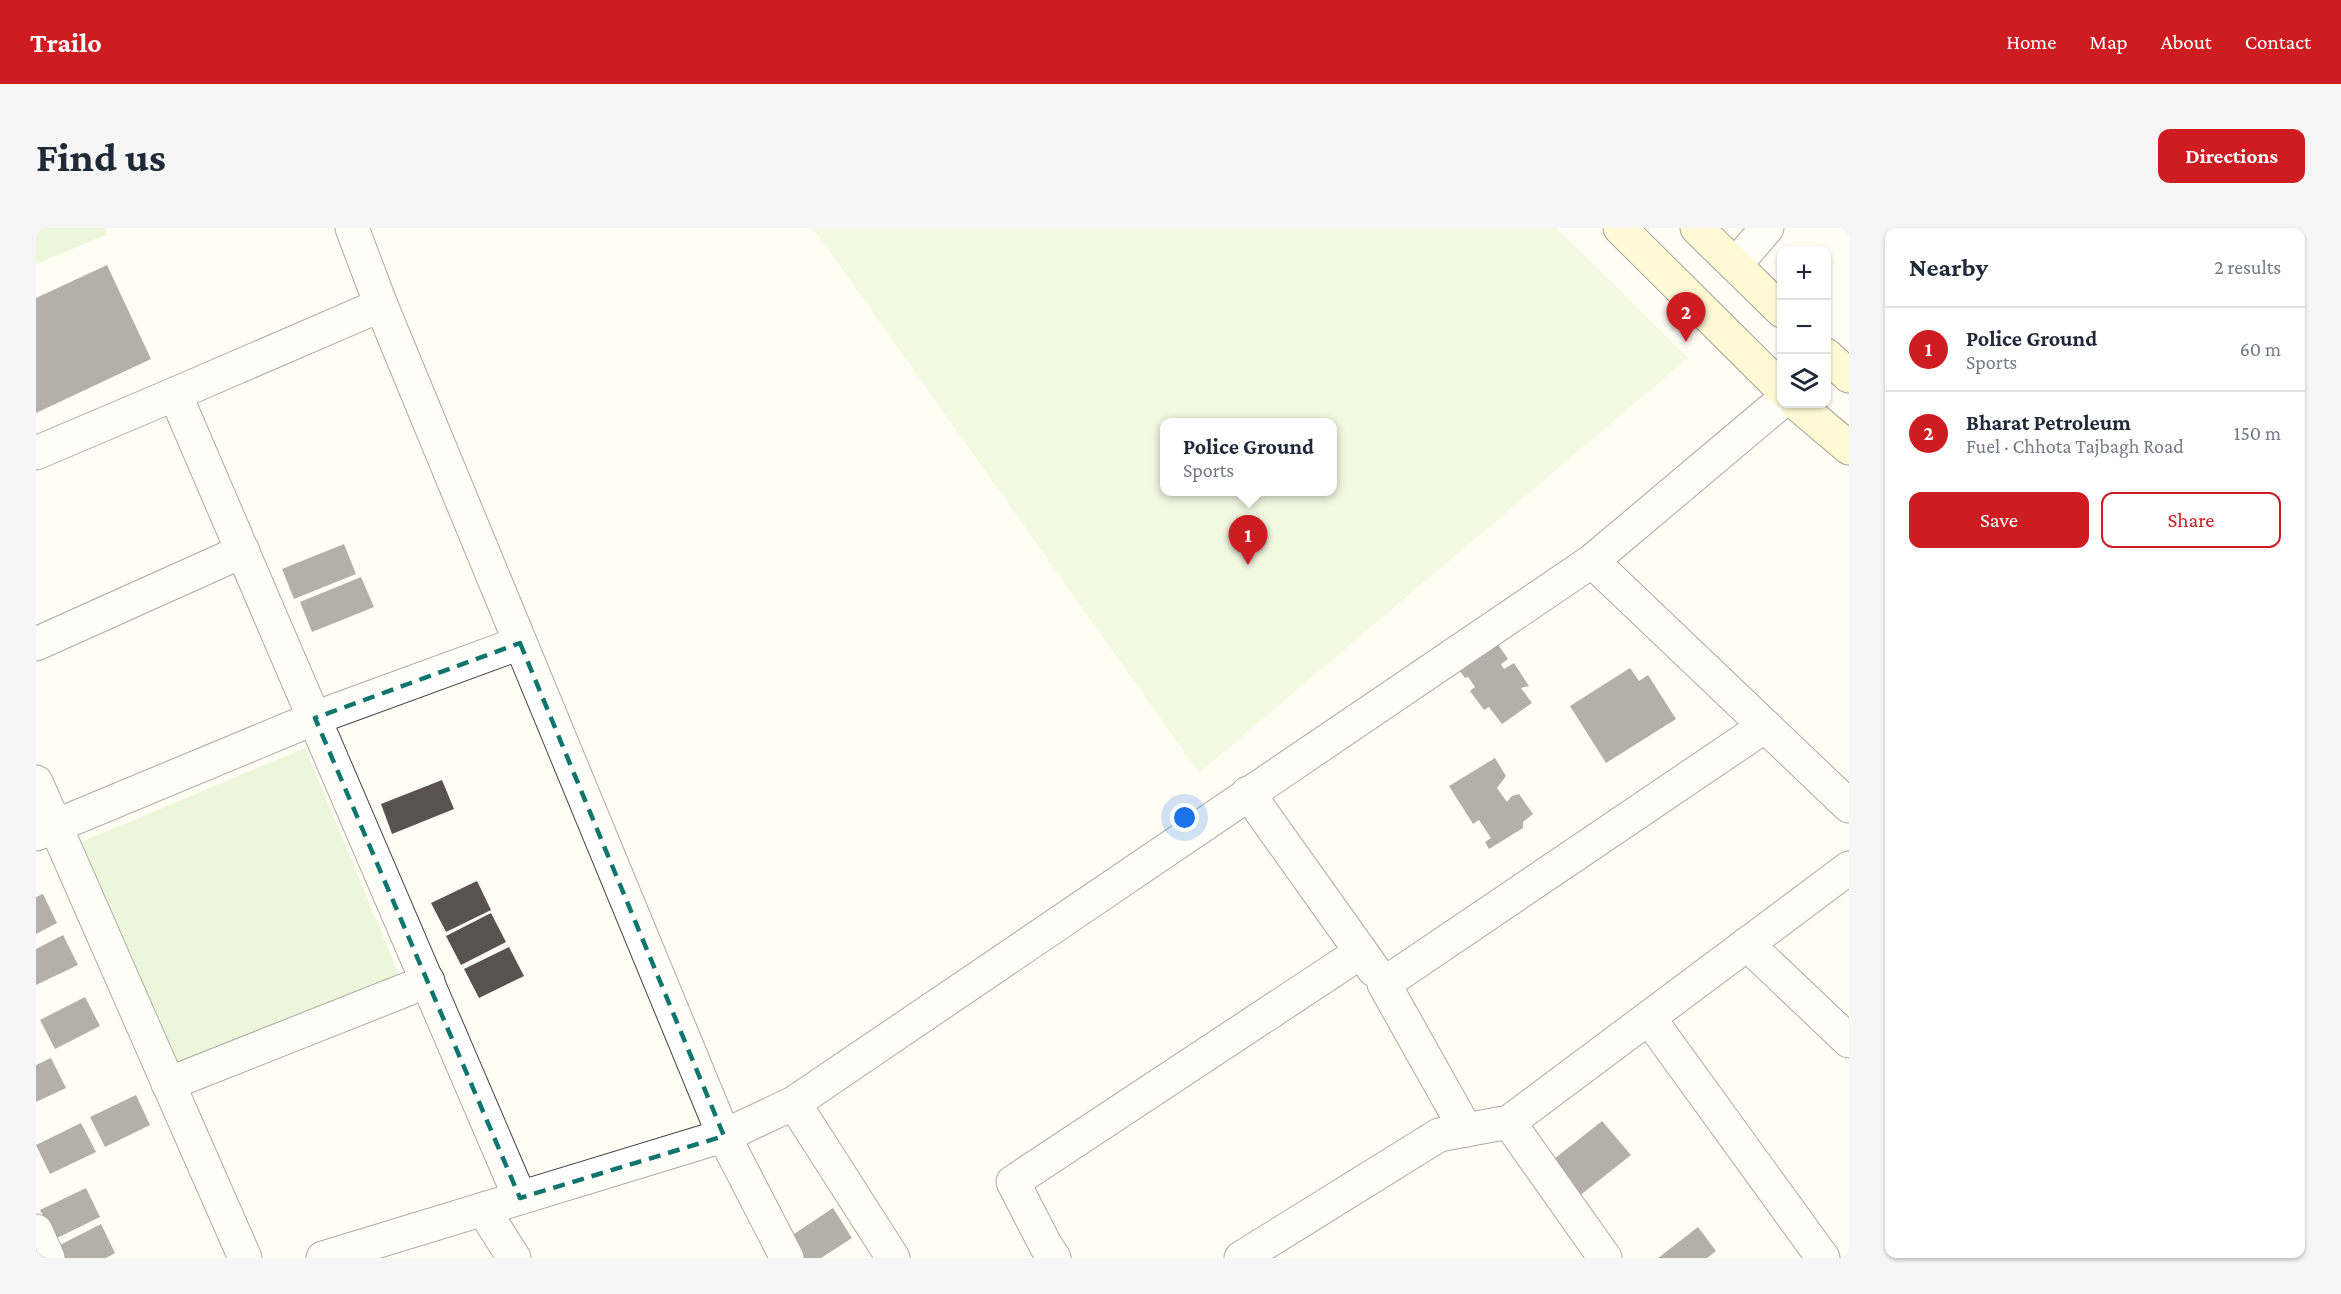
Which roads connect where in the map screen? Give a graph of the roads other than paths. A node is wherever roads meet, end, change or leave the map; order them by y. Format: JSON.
{"nodes":[{"id":1,"x":352,"y":228,"type":"edge"},
{"id":2,"x":1620,"y":228,"type":"edge"},
{"id":3,"x":1697,"y":228,"type":"edge"},
{"id":4,"x":1767,"y":228,"type":"edge"},
{"id":5,"x":1734,"y":265,"type":"junction"},
{"id":6,"x":381,"y":305,"type":"junction"},
{"id":7,"x":1777,"y":306,"type":"edge"},
{"id":8,"x":1831,"y":359,"type":"edge"},
{"id":9,"x":1849,"y":376,"type":"edge"},
{"id":10,"x":1777,"y":384,"type":"edge"},
{"id":11,"x":175,"y":394,"type":"junction"},
{"id":12,"x":1777,"y":405,"type":"edge"},
{"id":13,"x":1802,"y":408,"type":"edge"},
{"id":14,"x":1849,"y":448,"type":"edge"},
{"id":15,"x":36,"y":453,"type":"edge"},
{"id":16,"x":243,"y":551,"type":"junction"},
{"id":17,"x":1592,"y":561,"type":"junction"},
{"id":18,"x":520,"y":643,"type":"junction"},
{"id":19,"x":36,"y":644,"type":"edge"},
{"id":20,"x":315,"y":718,"type":"junction"},
{"id":21,"x":1765,"y":726,"type":"junction"},
{"id":22,"x":36,"y":782,"type":"edge"},
{"id":23,"x":1248,"y":793,"type":"junction"},
{"id":24,"x":1849,"y":806,"type":"edge"},
{"id":25,"x":45,"y":829,"type":"edge"},
{"id":26,"x":1849,"y":868,"type":"edge"},
{"id":27,"x":1747,"y":944,"type":"junction"},
{"id":28,"x":1361,"y":952,"type":"junction"},
{"id":29,"x":428,"y":981,"type":"junction"},
{"id":30,"x":1384,"y":984,"type":"junction"},
{"id":31,"x":1649,"y":1018,"type":"junction"},
{"id":32,"x":1849,"y":1041,"type":"edge"},
{"id":33,"x":168,"y":1084,"type":"junction"},
{"id":34,"x":794,"y":1103,"type":"junction"},
{"id":35,"x":1509,"y":1122,"type":"junction"},
{"id":36,"x":1466,"y":1130,"type":"junction"},
{"id":37,"x":724,"y":1136,"type":"junction"},
{"id":38,"x":520,"y":1198,"type":"junction"},
{"id":39,"x":483,"y":1209,"type":"junction"},
{"id":40,"x":36,"y":1231,"type":"edge"},
{"id":41,"x":48,"y":1258,"type":"edge"},
{"id":42,"x":245,"y":1258,"type":"edge"},
{"id":43,"x":323,"y":1258,"type":"edge"},
{"id":44,"x":514,"y":1258,"type":"edge"},
{"id":45,"x":787,"y":1258,"type":"edge"},
{"id":46,"x":893,"y":1258,"type":"edge"},
{"id":47,"x":1054,"y":1258,"type":"edge"},
{"id":48,"x":1241,"y":1258,"type":"edge"},
{"id":49,"x":1605,"y":1258,"type":"edge"},
{"id":50,"x":1823,"y":1258,"type":"edge"}],
"edges":[{"from":1,"to":6,"type":"street"},
{"from":2,"to":10,"type":"main road"},
{"from":3,"to":5,"type":"main road"},
{"from":4,"to":5,"type":"street"},
{"from":5,"to":7,"type":"main road"},
{"from":6,"to":11,"type":"street"},
{"from":6,"to":18,"type":"street"},
{"from":8,"to":9,"type":"main road"},
{"from":11,"to":15,"type":"street"},
{"from":11,"to":16,"type":"street"},
{"from":12,"to":17,"type":"street"},
{"from":13,"to":14,"type":"main road"},
{"from":16,"to":19,"type":"street"},
{"from":16,"to":20,"type":"street"},
{"from":17,"to":21,"type":"street"},
{"from":17,"to":23,"type":"street"},
{"from":18,"to":20,"type":"street"},
{"from":18,"to":37,"type":"street"},
{"from":20,"to":25,"type":"street"},
{"from":20,"to":29,"type":"street"},
{"from":21,"to":24,"type":"street"},
{"from":21,"to":30,"type":"street"},
{"from":22,"to":25,"type":"street"},
{"from":23,"to":28,"type":"street"},
{"from":23,"to":34,"type":"street"},
{"from":25,"to":33,"type":"street"},
{"from":26,"to":27,"type":"street"},
{"from":27,"to":31,"type":"street"},
{"from":27,"to":32,"type":"street"},
{"from":28,"to":30,"type":"street"},
{"from":28,"to":47,"type":"street"},
{"from":29,"to":33,"type":"street"},
{"from":29,"to":38,"type":"street"},
{"from":30,"to":36,"type":"street"},
{"from":31,"to":35,"type":"street"},
{"from":31,"to":50,"type":"street"},
{"from":33,"to":42,"type":"street"},
{"from":34,"to":37,"type":"street"},
{"from":34,"to":46,"type":"street"},
{"from":35,"to":36,"type":"street"},
{"from":35,"to":49,"type":"street"},
{"from":36,"to":48,"type":"street"},
{"from":37,"to":38,"type":"street"},
{"from":37,"to":45,"type":"street"},
{"from":38,"to":39,"type":"street"},
{"from":39,"to":43,"type":"street"},
{"from":39,"to":44,"type":"street"},
{"from":40,"to":41,"type":"street"}]}
